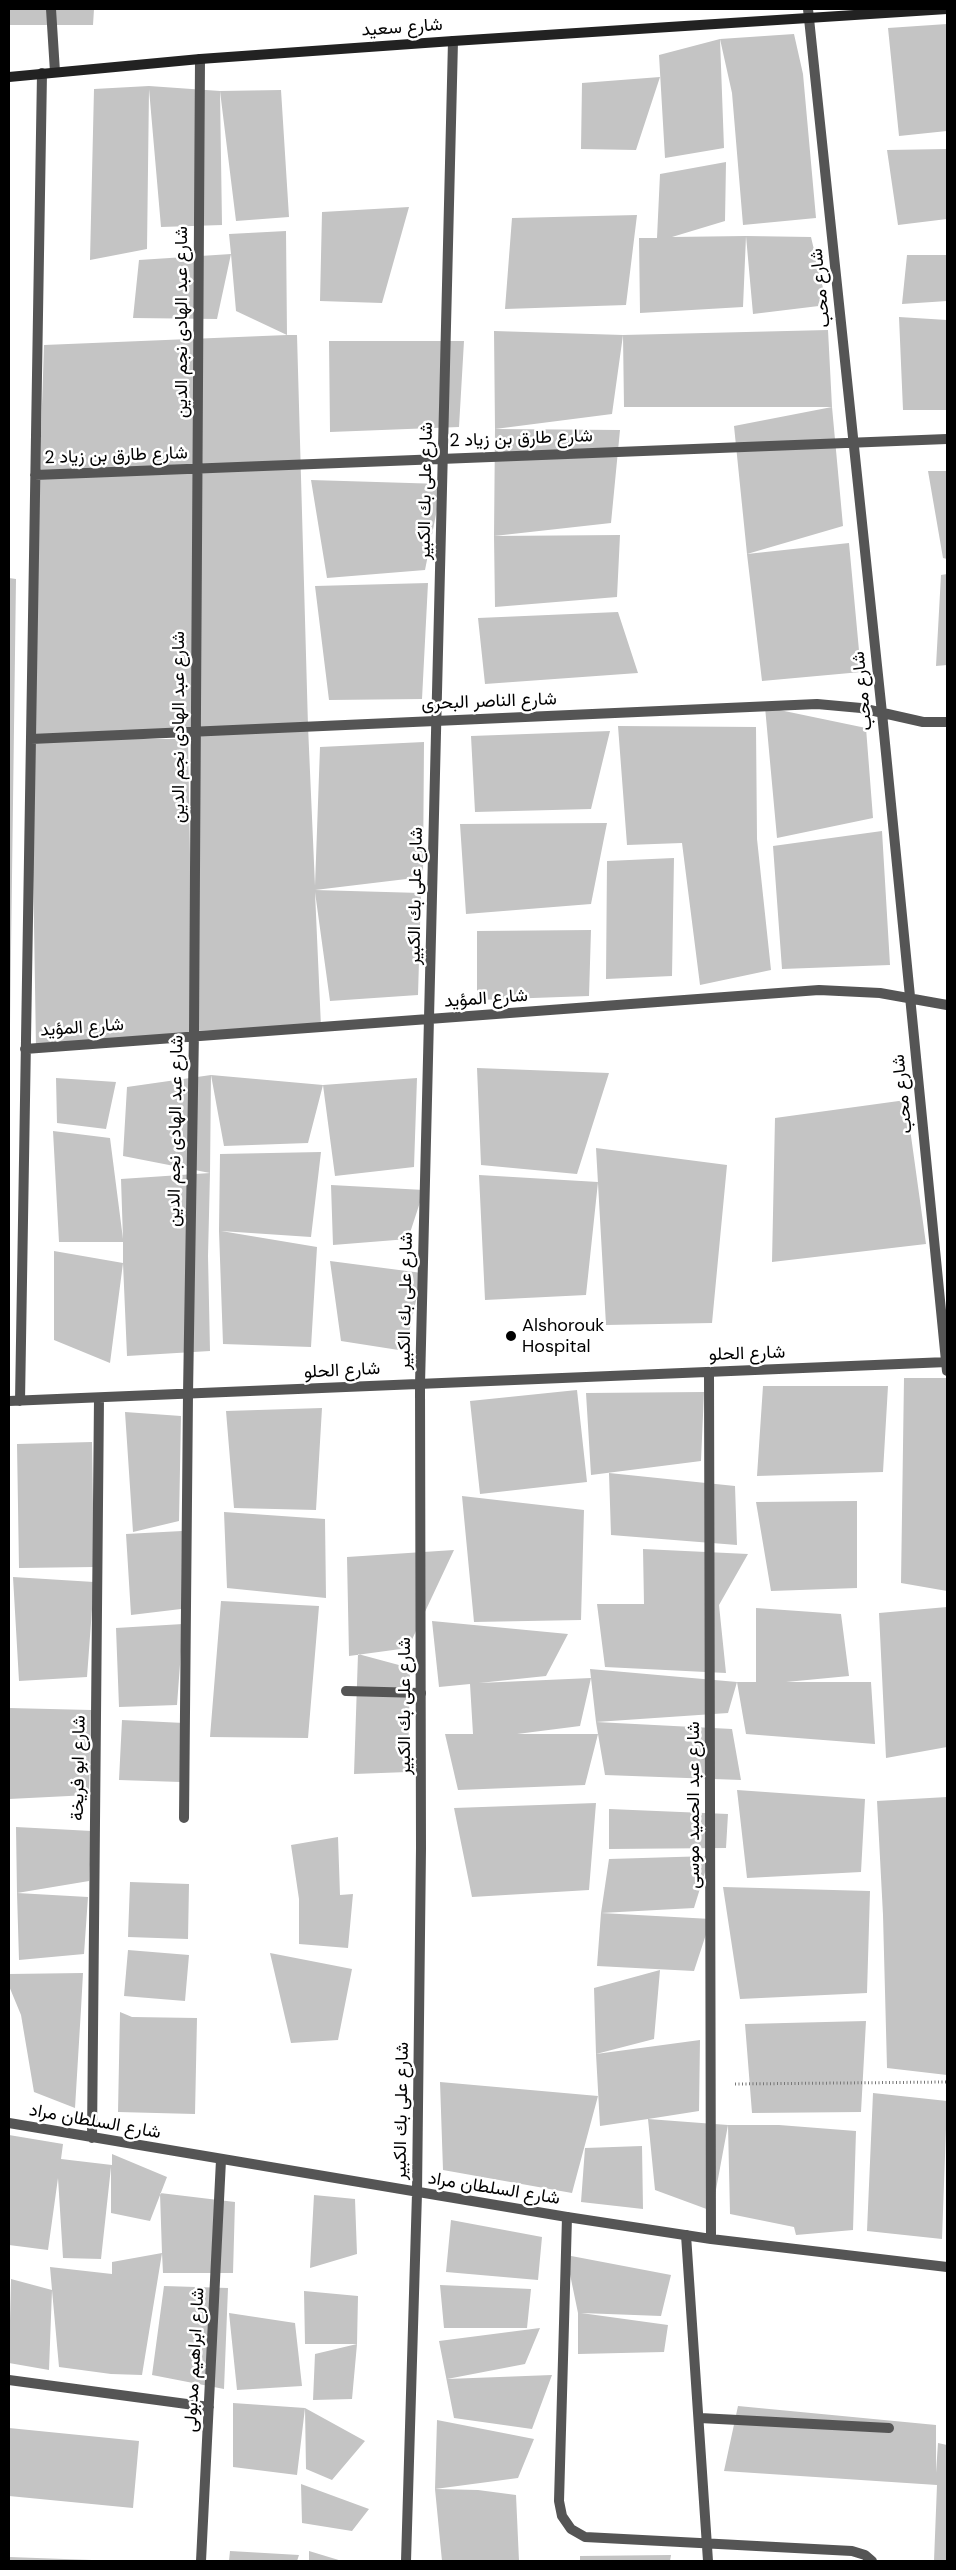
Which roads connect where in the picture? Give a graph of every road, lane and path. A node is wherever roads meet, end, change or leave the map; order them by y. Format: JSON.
{"nodes":[{"id":1,"x":52,"y":9,"type":"edge"},
{"id":2,"x":947,"y":9,"type":"edge"},
{"id":3,"x":809,"y":13,"type":"edge"},
{"id":4,"x":453,"y":41,"type":"junction"},
{"id":5,"x":200,"y":59,"type":"junction"},
{"id":6,"x":55,"y":72,"type":"junction"},
{"id":7,"x":42,"y":73,"type":"junction"},
{"id":8,"x":9,"y":77,"type":"edge"},
{"id":9,"x":947,"y":439,"type":"edge"},
{"id":10,"x":853,"y":443,"type":"junction"},
{"id":11,"x":443,"y":458,"type":"junction"},
{"id":12,"x":198,"y":469,"type":"junction"},
{"id":13,"x":35,"y":475,"type":"junction"},
{"id":14,"x":882,"y":713,"type":"junction"},
{"id":15,"x":437,"y":721,"type":"junction"},
{"id":16,"x":947,"y":722,"type":"edge"},
{"id":17,"x":196,"y":731,"type":"junction"},
{"id":18,"x":31,"y":739,"type":"junction"},
{"id":19,"x":910,"y":998,"type":"junction"},
{"id":20,"x":947,"y":1005,"type":"edge"},
{"id":21,"x":429,"y":1019,"type":"junction"},
{"id":22,"x":193,"y":1036,"type":"junction"},
{"id":23,"x":25,"y":1049,"type":"junction"},
{"id":24,"x":947,"y":1365,"type":"edge"},
{"id":25,"x":709,"y":1372,"type":"junction"},
{"id":26,"x":420,"y":1384,"type":"junction"},
{"id":27,"x":188,"y":1394,"type":"junction"},
{"id":28,"x":99,"y":1398,"type":"junction"},
{"id":29,"x":9,"y":1401,"type":"edge"},
{"id":30,"x":20,"y":1401,"type":"junction"},
{"id":31,"x":346,"y":1691,"type":"dead end"},
{"id":32,"x":421,"y":1694,"type":"junction"},
{"id":33,"x":184,"y":1818,"type":"dead end"},
{"id":34,"x":947,"y":2082,"type":"edge"},
{"id":35,"x":711,"y":2084,"type":"junction"},
{"id":36,"x":9,"y":2123,"type":"edge"},
{"id":37,"x":92,"y":2138,"type":"junction"},
{"id":38,"x":221,"y":2160,"type":"junction"},
{"id":39,"x":417,"y":2192,"type":"junction"},
{"id":40,"x":566,"y":2217,"type":"junction"},
{"id":41,"x":686,"y":2235,"type":"junction"},
{"id":42,"x":711,"y":2238,"type":"junction"},
{"id":43,"x":947,"y":2267,"type":"edge"},
{"id":44,"x":9,"y":2380,"type":"edge"},
{"id":45,"x":209,"y":2407,"type":"junction"},
{"id":46,"x":700,"y":2418,"type":"junction"},
{"id":47,"x":889,"y":2428,"type":"dead end"},
{"id":48,"x":708,"y":2545,"type":"junction"},
{"id":49,"x":201,"y":2561,"type":"edge"},
{"id":50,"x":406,"y":2561,"type":"edge"},
{"id":51,"x":708,"y":2561,"type":"edge"},
{"id":52,"x":872,"y":2561,"type":"edge"}],
"edges":[{"from":1,"to":6,"type":"street"},
{"from":2,"to":3,"type":"street","name":"شارع سعيد"},
{"from":3,"to":4,"type":"street","name":"شارع سعيد"},
{"from":3,"to":10,"type":"street","name":"شارع محب"},
{"from":4,"to":5,"type":"street","name":"شارع سعيد"},
{"from":4,"to":11,"type":"street","name":"شارع على بك الكبير"},
{"from":5,"to":6,"type":"street","name":"شارع سعيد"},
{"from":5,"to":12,"type":"street","name":"شارع عبد الهادى نجم الدين"},
{"from":6,"to":7,"type":"street","name":"شارع سعيد"},
{"from":7,"to":8,"type":"street","name":"شارع سعيد"},
{"from":7,"to":13,"type":"street"},
{"from":9,"to":10,"type":"street","name":"شارع طارق بن زياد 2"},
{"from":10,"to":11,"type":"street","name":"شارع طارق بن زياد 2"},
{"from":10,"to":14,"type":"street","name":"شارع محب"},
{"from":11,"to":12,"type":"street","name":"شارع طارق بن زياد 2"},
{"from":11,"to":15,"type":"street","name":"شارع على بك الكبير"},
{"from":12,"to":13,"type":"street","name":"شارع طارق بن زياد 2"},
{"from":12,"to":17,"type":"street","name":"شارع عبد الهادى نجم الدين"},
{"from":13,"to":18,"type":"street"},
{"from":14,"to":15,"type":"street","name":"شارع الناصر البحرى"},
{"from":14,"to":16,"type":"street","name":"شارع الناصر البحرى"},
{"from":14,"to":19,"type":"street","name":"شارع محب"},
{"from":15,"to":17,"type":"street","name":"شارع الناصر البحرى"},
{"from":15,"to":21,"type":"street","name":"شارع على بك الكبير"},
{"from":17,"to":18,"type":"street","name":"شارع الناصر البحرى"},
{"from":17,"to":22,"type":"street","name":"شارع عبد الهادى نجم الدين"},
{"from":18,"to":23,"type":"street"},
{"from":19,"to":20,"type":"street","name":"شارع المؤيد"},
{"from":19,"to":21,"type":"street","name":"شارع المؤيد"},
{"from":19,"to":24,"type":"street","name":"شارع محب"},
{"from":21,"to":22,"type":"street","name":"شارع المؤيد"},
{"from":21,"to":26,"type":"street","name":"شارع على بك الكبير"},
{"from":22,"to":23,"type":"street","name":"شارع المؤيد"},
{"from":22,"to":27,"type":"street","name":"شارع عبد الهادى نجم الدين"},
{"from":23,"to":30,"type":"street"},
{"from":24,"to":25,"type":"street","name":"شارع الحلو"},
{"from":25,"to":26,"type":"street","name":"شارع الحلو"},
{"from":25,"to":35,"type":"street","name":"شارع عبد الحميد موسى"},
{"from":26,"to":27,"type":"street","name":"شارع الحلو"},
{"from":26,"to":32,"type":"street","name":"شارع على بك الكبير"},
{"from":27,"to":28,"type":"street","name":"شارع الحلو"},
{"from":27,"to":33,"type":"street","name":"شارع عبد الهادى نجم الدين"},
{"from":28,"to":30,"type":"street","name":"شارع الحلو"},
{"from":28,"to":37,"type":"street","name":"شارع ابو فريخة"},
{"from":29,"to":30,"type":"street","name":"شارع الحلو"},
{"from":31,"to":32,"type":"street"},
{"from":32,"to":39,"type":"street","name":"شارع على بك الكبير"},
{"from":34,"to":35,"type":"path"},
{"from":35,"to":42,"type":"street","name":"شارع عبد الحميد موسى"},
{"from":36,"to":37,"type":"street","name":"شارع السلطان مراد"},
{"from":37,"to":38,"type":"street","name":"شارع السلطان مراد"},
{"from":38,"to":39,"type":"street","name":"شارع السلطان مراد"},
{"from":38,"to":45,"type":"street","name":"شارع ابراهيم مدبولى"},
{"from":39,"to":40,"type":"street","name":"شارع السلطان مراد"},
{"from":39,"to":50,"type":"street","name":"شارع على بك الكبير"},
{"from":40,"to":41,"type":"street","name":"شارع السلطان مراد"},
{"from":40,"to":48,"type":"street"},
{"from":41,"to":42,"type":"street","name":"شارع السلطان مراد"},
{"from":41,"to":46,"type":"street"},
{"from":42,"to":43,"type":"street","name":"شارع السلطان مراد"},
{"from":44,"to":45,"type":"street"},
{"from":45,"to":49,"type":"street","name":"شارع ابراهيم مدبولى"},
{"from":46,"to":47,"type":"street"},
{"from":46,"to":48,"type":"street"},
{"from":48,"to":51,"type":"street"},
{"from":48,"to":52,"type":"street"}]}
